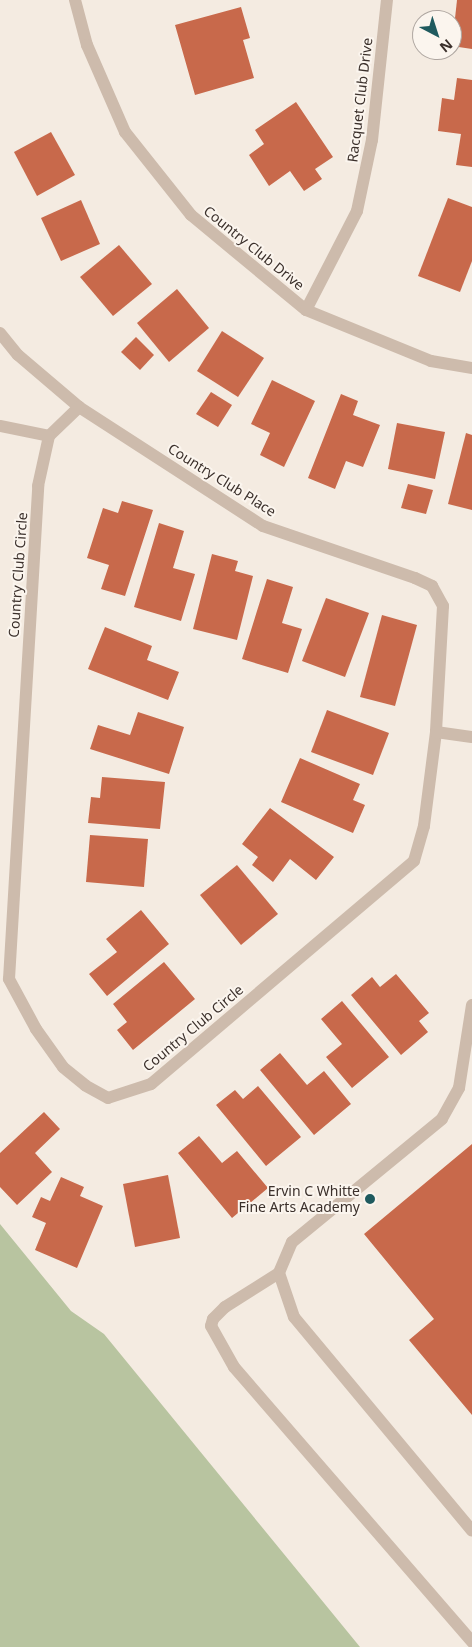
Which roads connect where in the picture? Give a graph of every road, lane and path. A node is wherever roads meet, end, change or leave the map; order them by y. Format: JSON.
{"nodes":[{"id":1,"x":75,"y":0,"type":"edge"},
{"id":2,"x":382,"y":0,"type":"edge"},
{"id":3,"x":387,"y":0,"type":"edge"},
{"id":4,"x":306,"y":310,"type":"junction"},
{"id":5,"x":0,"y":333,"type":"edge"},
{"id":6,"x":472,"y":368,"type":"edge"},
{"id":7,"x":79,"y":407,"type":"junction"},
{"id":8,"x":0,"y":426,"type":"edge"},
{"id":9,"x":49,"y":436,"type":"junction"},
{"id":10,"x":436,"y":732,"type":"junction"},
{"id":11,"x":472,"y":736,"type":"edge"},
{"id":12,"x":472,"y":1005,"type":"edge"},
{"id":13,"x":280,"y":1273,"type":"junction"},
{"id":14,"x":472,"y":1531,"type":"edge"},
{"id":15,"x":472,"y":1642,"type":"edge"}],
"edges":[{"from":1,"to":4,"type":"street","name":"Country Club Drive"},
{"from":2,"to":3,"type":"street"},
{"from":3,"to":4,"type":"street","name":"Racquet Club Drive"},
{"from":4,"to":6,"type":"street","name":"Country Club Drive"},
{"from":5,"to":7,"type":"street","name":"Country Club Place"},
{"from":7,"to":9,"type":"street"},
{"from":7,"to":10,"type":"street","name":"Country Club Place"},
{"from":8,"to":9,"type":"street"},
{"from":9,"to":10,"type":"street","name":"Country Club Circle"},
{"from":10,"to":11,"type":"street"},
{"from":12,"to":13,"type":"street"},
{"from":13,"to":14,"type":"street"},
{"from":13,"to":15,"type":"street"}]}
